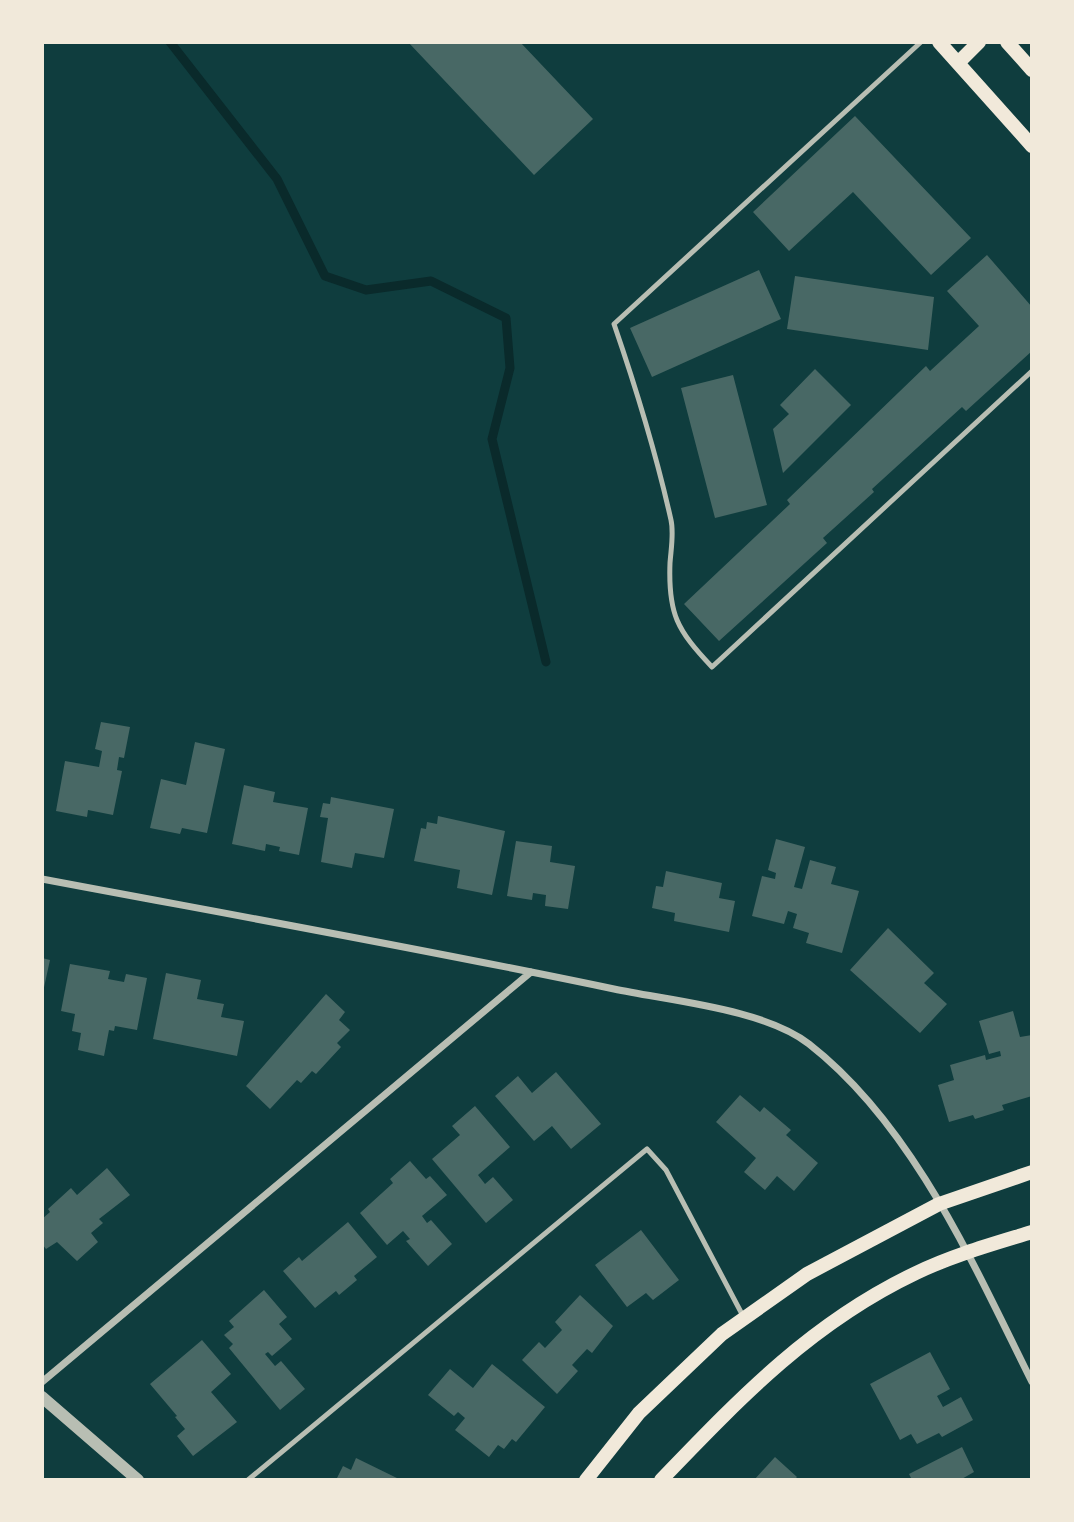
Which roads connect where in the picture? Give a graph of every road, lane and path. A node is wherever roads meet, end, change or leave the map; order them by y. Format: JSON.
{"nodes":[{"id":1,"x":920,"y":42,"type":"edge"},
{"id":2,"x":939,"y":42,"type":"edge"},
{"id":3,"x":979,"y":42,"type":"edge"},
{"id":4,"x":1007,"y":42,"type":"edge"},
{"id":5,"x":958,"y":63,"type":"junction"},
{"id":6,"x":1032,"y":70,"type":"edge"},
{"id":7,"x":1032,"y":146,"type":"edge"},
{"id":8,"x":1032,"y":370,"type":"edge"},
{"id":9,"x":42,"y":880,"type":"edge"},
{"id":10,"x":531,"y":972,"type":"junction"},
{"id":11,"x":1032,"y":1172,"type":"edge"},
{"id":12,"x":939,"y":1204,"type":"junction"},
{"id":13,"x":1032,"y":1232,"type":"edge"},
{"id":14,"x":967,"y":1252,"type":"junction"},
{"id":15,"x":744,"y":1318,"type":"junction"},
{"id":16,"x":42,"y":1382,"type":"edge"},
{"id":17,"x":1032,"y":1382,"type":"edge"},
{"id":18,"x":42,"y":1397,"type":"edge"},
{"id":19,"x":138,"y":1480,"type":"edge"},
{"id":20,"x":248,"y":1480,"type":"edge"},
{"id":21,"x":586,"y":1480,"type":"edge"},
{"id":22,"x":661,"y":1480,"type":"edge"}],
"edges":[{"from":1,"to":8,"type":"lane"},
{"from":2,"to":5,"type":"main road"},
{"from":3,"to":5,"type":"main road"},
{"from":4,"to":6,"type":"main road"},
{"from":5,"to":7,"type":"main road"},
{"from":9,"to":10,"type":"street"},
{"from":10,"to":12,"type":"street"},
{"from":10,"to":16,"type":"street"},
{"from":11,"to":12,"type":"main road"},
{"from":12,"to":14,"type":"street"},
{"from":12,"to":15,"type":"main road"},
{"from":13,"to":14,"type":"main road"},
{"from":14,"to":17,"type":"street"},
{"from":14,"to":22,"type":"main road"},
{"from":15,"to":20,"type":"lane"},
{"from":15,"to":21,"type":"main road"},
{"from":18,"to":19,"type":"street"}]}
